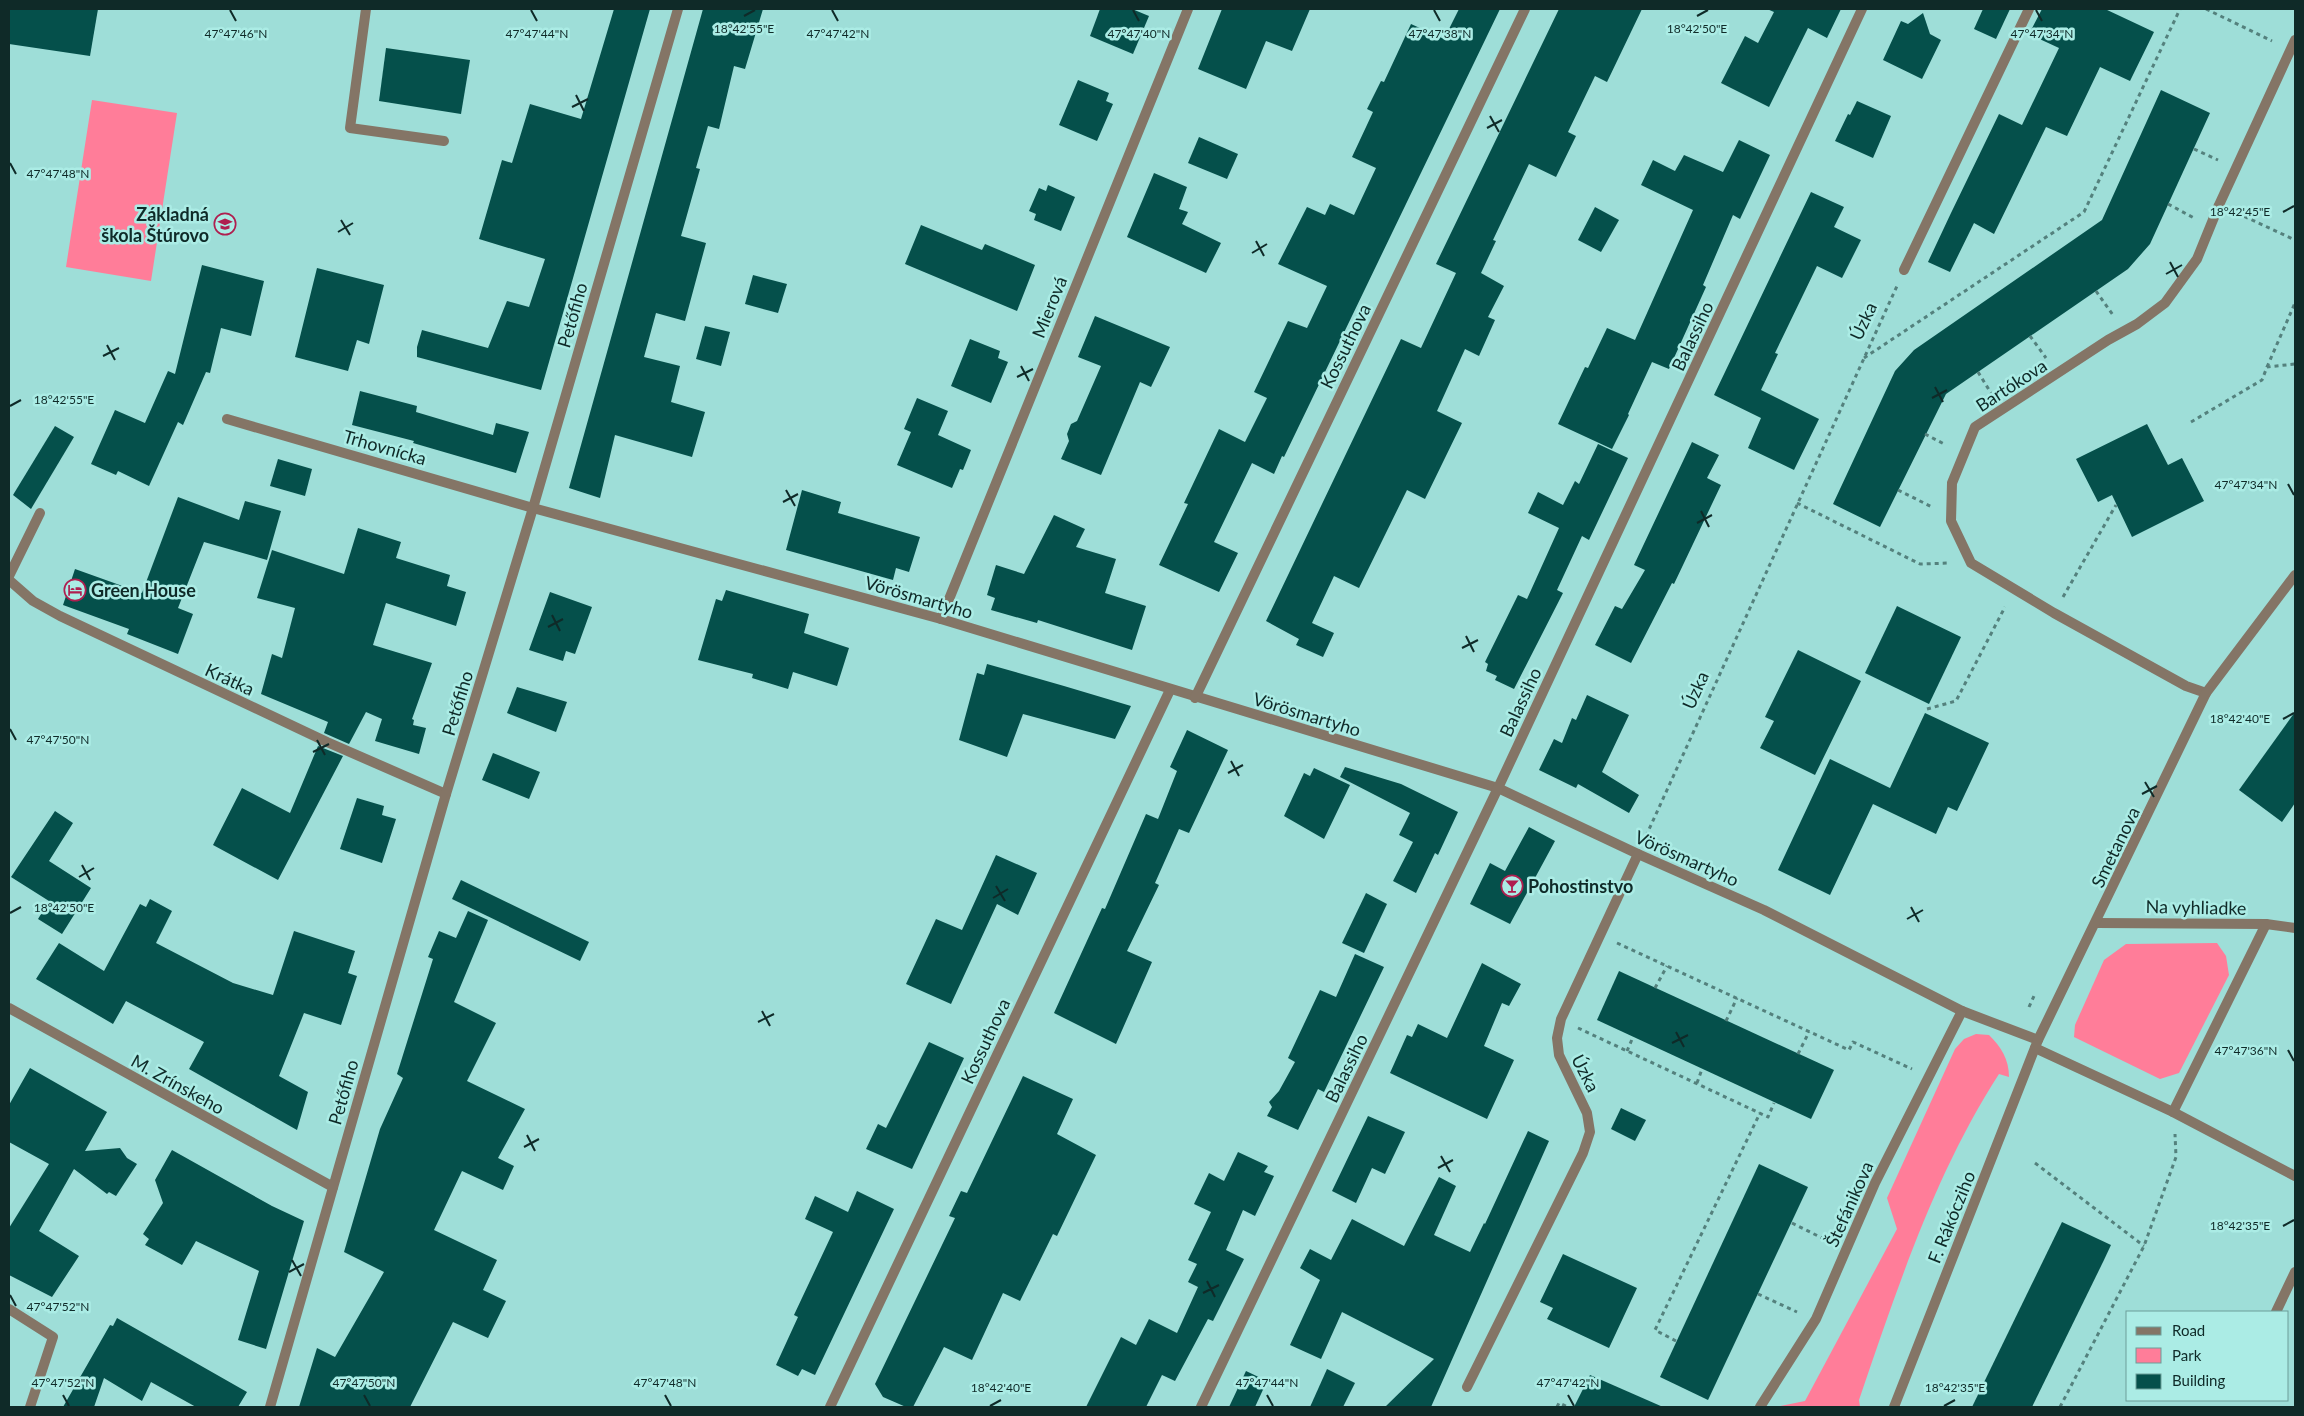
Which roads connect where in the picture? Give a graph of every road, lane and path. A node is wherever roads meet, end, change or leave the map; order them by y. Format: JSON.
{"nodes":[{"id":1,"x":366,"y":9,"type":"edge"},
{"id":2,"x":678,"y":9,"type":"edge"},
{"id":3,"x":1188,"y":9,"type":"edge"},
{"id":4,"x":1525,"y":9,"type":"edge"},
{"id":5,"x":1862,"y":9,"type":"edge"},
{"id":6,"x":2029,"y":9,"type":"edge"},
{"id":7,"x":2180,"y":9,"type":"edge"},
{"id":8,"x":2206,"y":9,"type":"edge"},
{"id":9,"x":2295,"y":40,"type":"edge"},
{"id":10,"x":2290,"y":50,"type":"junction"},
{"id":11,"x":444,"y":141,"type":"dead end"},
{"id":12,"x":2194,"y":148,"type":"dead end"},
{"id":13,"x":2223,"y":163,"type":"dead end"},
{"id":14,"x":2168,"y":204,"type":"dead end"},
{"id":15,"x":2219,"y":205,"type":"junction"},
{"id":16,"x":2196,"y":219,"type":"dead end"},
{"id":17,"x":2295,"y":240,"type":"edge"},
{"id":18,"x":1904,"y":270,"type":"joint"},
{"id":19,"x":2096,"y":291,"type":"dead end"},
{"id":20,"x":2295,"y":303,"type":"edge"},
{"id":21,"x":2114,"y":318,"type":"dead end"},
{"id":22,"x":2030,"y":336,"type":"dead end"},
{"id":23,"x":1864,"y":359,"type":"junction"},
{"id":24,"x":2050,"y":363,"type":"dead end"},
{"id":25,"x":2295,"y":364,"type":"edge"},
{"id":26,"x":2267,"y":367,"type":"junction"},
{"id":27,"x":1978,"y":372,"type":"dead end"},
{"id":28,"x":1996,"y":399,"type":"dead end"},
{"id":29,"x":227,"y":419,"type":"dead end"},
{"id":30,"x":2191,"y":422,"type":"dead end"},
{"id":31,"x":1925,"y":434,"type":"dead end"},
{"id":32,"x":1948,"y":447,"type":"dead end"},
{"id":33,"x":1898,"y":490,"type":"dead end"},
{"id":34,"x":1797,"y":503,"type":"junction"},
{"id":35,"x":2116,"y":505,"type":"dead end"},
{"id":36,"x":1933,"y":507,"type":"dead end"},
{"id":37,"x":534,"y":508,"type":"junction"},
{"id":38,"x":40,"y":513,"type":"dead end"},
{"id":39,"x":1971,"y":563,"type":"junction"},
{"id":40,"x":2295,"y":575,"type":"edge"},
{"id":41,"x":9,"y":576,"type":"edge"},
{"id":42,"x":9,"y":580,"type":"edge"},
{"id":43,"x":2005,"y":606,"type":"dead end"},
{"id":44,"x":2054,"y":613,"type":"junction"},
{"id":45,"x":941,"y":619,"type":"junction"},
{"id":46,"x":1170,"y":690,"type":"junction"},
{"id":47,"x":2206,"y":693,"type":"junction"},
{"id":48,"x":1195,"y":698,"type":"junction"},
{"id":49,"x":1927,"y":709,"type":"dead end"},
{"id":50,"x":1498,"y":788,"type":"junction"},
{"id":51,"x":446,"y":794,"type":"junction"},
{"id":52,"x":1638,"y":854,"type":"junction"},
{"id":53,"x":2097,"y":922,"type":"junction"},
{"id":54,"x":2266,"y":924,"type":"junction"},
{"id":55,"x":2295,"y":928,"type":"edge"},
{"id":56,"x":1612,"y":951,"type":"dead end"},
{"id":57,"x":1667,"y":966,"type":"junction"},
{"id":58,"x":1655,"y":988,"type":"dead end"},
{"id":59,"x":1737,"y":998,"type":"junction"},
{"id":60,"x":9,"y":1008,"type":"edge"},
{"id":61,"x":1962,"y":1010,"type":"junction"},
{"id":62,"x":1580,"y":1018,"type":"dead end"},
{"id":63,"x":1726,"y":1021,"type":"dead end"},
{"id":64,"x":1809,"y":1032,"type":"junction"},
{"id":65,"x":1633,"y":1037,"type":"dead end"},
{"id":66,"x":2037,"y":1044,"type":"junction"},
{"id":67,"x":1627,"y":1050,"type":"junction"},
{"id":68,"x":1798,"y":1054,"type":"dead end"},
{"id":69,"x":1912,"y":1069,"type":"dead end"},
{"id":70,"x":1702,"y":1070,"type":"dead end"},
{"id":71,"x":1697,"y":1083,"type":"junction"},
{"id":72,"x":1774,"y":1102,"type":"dead end"},
{"id":73,"x":2173,"y":1112,"type":"junction"},
{"id":74,"x":1760,"y":1113,"type":"junction"},
{"id":75,"x":2035,"y":1163,"type":"dead end"},
{"id":76,"x":2295,"y":1176,"type":"edge"},
{"id":77,"x":333,"y":1188,"type":"junction"},
{"id":78,"x":1792,"y":1223,"type":"dead end"},
{"id":79,"x":1833,"y":1243,"type":"dead end"},
{"id":80,"x":2144,"y":1246,"type":"junction"},
{"id":81,"x":2295,"y":1272,"type":"edge"},
{"id":82,"x":1758,"y":1294,"type":"dead end"},
{"id":83,"x":1802,"y":1303,"type":"dead end"},
{"id":84,"x":9,"y":1309,"type":"edge"},
{"id":85,"x":2276,"y":1311,"type":"edge"},
{"id":86,"x":1797,"y":1312,"type":"junction"},
{"id":87,"x":1792,"y":1320,"type":"dead end"},
{"id":88,"x":1676,"y":1341,"type":"dead end"},
{"id":89,"x":1468,"y":1387,"type":"dead end"},
{"id":90,"x":30,"y":1407,"type":"edge"},
{"id":91,"x":270,"y":1407,"type":"edge"},
{"id":92,"x":830,"y":1407,"type":"edge"},
{"id":93,"x":1202,"y":1407,"type":"edge"},
{"id":94,"x":1557,"y":1407,"type":"edge"},
{"id":95,"x":1568,"y":1407,"type":"edge"},
{"id":96,"x":1760,"y":1407,"type":"edge"},
{"id":97,"x":1894,"y":1407,"type":"edge"},
{"id":98,"x":2060,"y":1407,"type":"edge"}],
"edges":[{"from":1,"to":11,"type":"street"},
{"from":2,"to":37,"type":"street","name":"Petőfiho"},
{"from":3,"to":45,"type":"street","name":"Mierová"},
{"from":4,"to":48,"type":"street","name":"Kossuthova"},
{"from":5,"to":50,"type":"street","name":"Balassiho"},
{"from":6,"to":18,"type":"street"},
{"from":7,"to":23,"type":"path"},
{"from":8,"to":10,"type":"path"},
{"from":9,"to":10,"type":"street","name":"Bartókova"},
{"from":10,"to":15,"type":"street","name":"Bartókova"},
{"from":12,"to":13,"type":"path"},
{"from":14,"to":16,"type":"path"},
{"from":15,"to":17,"type":"path"},
{"from":15,"to":39,"type":"street","name":"Bartókova"},
{"from":18,"to":23,"type":"path","name":"Úzka"},
{"from":19,"to":21,"type":"path"},
{"from":20,"to":26,"type":"path"},
{"from":22,"to":24,"type":"path"},
{"from":23,"to":34,"type":"path","name":"Úzka"},
{"from":25,"to":26,"type":"path"},
{"from":26,"to":30,"type":"path"},
{"from":27,"to":28,"type":"path"},
{"from":29,"to":37,"type":"street","name":"Trhovnícka"},
{"from":31,"to":32,"type":"path"},
{"from":33,"to":36,"type":"path"},
{"from":34,"to":39,"type":"path"},
{"from":34,"to":52,"type":"path","name":"Úzka"},
{"from":35,"to":44,"type":"path"},
{"from":37,"to":45,"type":"street","name":"Vörösmartyho"},
{"from":37,"to":51,"type":"street","name":"Petőfiho"},
{"from":38,"to":41,"type":"street"},
{"from":39,"to":44,"type":"street"},
{"from":40,"to":47,"type":"street","name":"Smetanova"},
{"from":42,"to":51,"type":"street","name":"Krátka"},
{"from":43,"to":49,"type":"path"},
{"from":44,"to":47,"type":"street"},
{"from":45,"to":46,"type":"street","name":"Vörösmartyho"},
{"from":46,"to":48,"type":"street","name":"Vörösmartyho"},
{"from":46,"to":92,"type":"street","name":"Kossuthova"},
{"from":47,"to":53,"type":"street","name":"Smetanova"},
{"from":48,"to":50,"type":"street","name":"Vörösmartyho"},
{"from":50,"to":52,"type":"street","name":"Vörösmartyho"},
{"from":50,"to":93,"type":"street","name":"Balassiho"},
{"from":51,"to":77,"type":"street","name":"Petőfiho"},
{"from":52,"to":61,"type":"street","name":"Vörösmartyho"},
{"from":52,"to":89,"type":"street","name":"Úzka"},
{"from":53,"to":54,"type":"street","name":"Na vyhliadke"},
{"from":53,"to":66,"type":"street","name":"Smetanova"},
{"from":54,"to":55,"type":"street","name":"Na vyhliadke"},
{"from":54,"to":73,"type":"street"},
{"from":56,"to":57,"type":"path"},
{"from":57,"to":58,"type":"path"},
{"from":57,"to":59,"type":"path"},
{"from":59,"to":63,"type":"path"},
{"from":59,"to":64,"type":"path"},
{"from":60,"to":77,"type":"street","name":"M. Zrínskeho"},
{"from":61,"to":66,"type":"street","name":"Vörösmartyho"},
{"from":61,"to":96,"type":"street","name":"Štefánikova"},
{"from":62,"to":67,"type":"path"},
{"from":64,"to":68,"type":"path"},
{"from":64,"to":69,"type":"path"},
{"from":65,"to":67,"type":"path"},
{"from":66,"to":73,"type":"street","name":"Vörösmartyho"},
{"from":66,"to":97,"type":"street","name":"F. Rákócziho"},
{"from":67,"to":71,"type":"path"},
{"from":70,"to":71,"type":"path"},
{"from":71,"to":74,"type":"path"},
{"from":72,"to":74,"type":"path"},
{"from":73,"to":76,"type":"street","name":"Vörösmartyho"},
{"from":73,"to":80,"type":"path"},
{"from":74,"to":88,"type":"path"},
{"from":75,"to":80,"type":"path"},
{"from":77,"to":91,"type":"street","name":"Petőfiho"},
{"from":78,"to":79,"type":"path"},
{"from":80,"to":98,"type":"path"},
{"from":81,"to":85,"type":"street"},
{"from":82,"to":86,"type":"path"},
{"from":83,"to":86,"type":"path"},
{"from":84,"to":90,"type":"street"},
{"from":86,"to":87,"type":"path"},
{"from":94,"to":95,"type":"path"}]}
